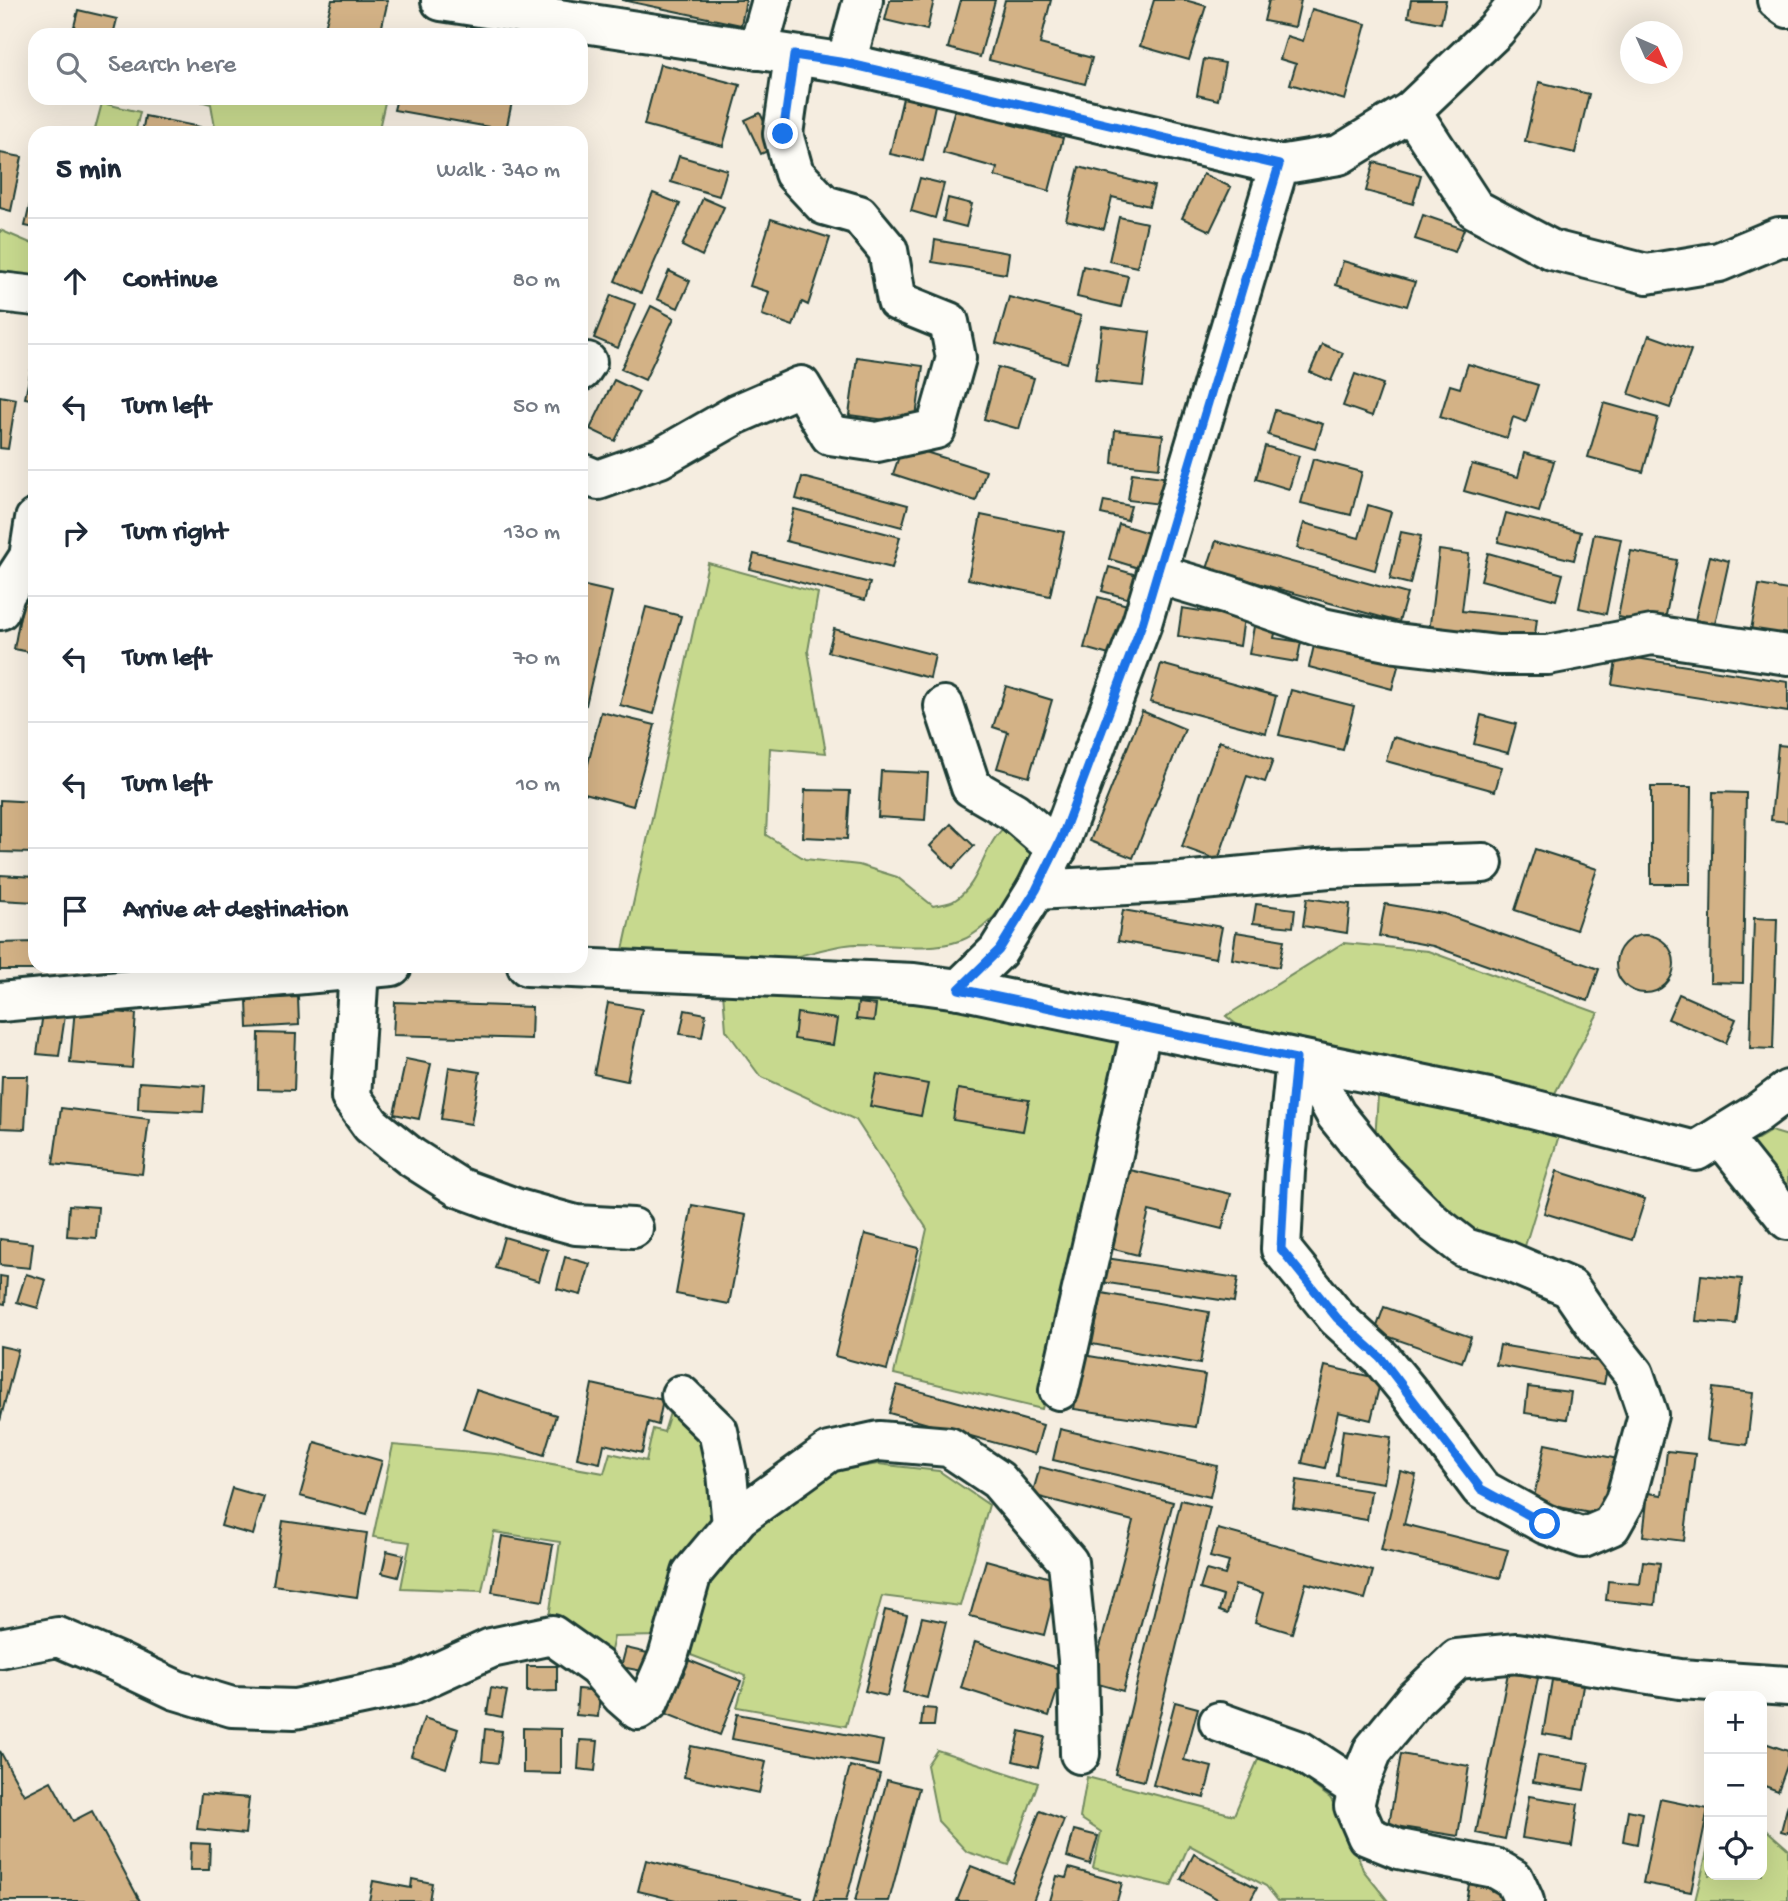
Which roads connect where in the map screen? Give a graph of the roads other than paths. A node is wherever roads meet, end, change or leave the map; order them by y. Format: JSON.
{"nodes":[{"id":1,"x":772,"y":0,"type":"edge"},
{"id":2,"x":863,"y":0,"type":"edge"},
{"id":3,"x":1777,"y":0,"type":"edge"},
{"id":4,"x":441,"y":1,"type":"edge"},
{"id":5,"x":1516,"y":1,"type":"edge"},
{"id":6,"x":1788,"y":8,"type":"edge"},
{"id":7,"x":776,"y":53,"type":"junction"},
{"id":8,"x":846,"y":63,"type":"junction"},
{"id":9,"x":1411,"y":111,"type":"junction"},
{"id":10,"x":1279,"y":165,"type":"junction"},
{"id":11,"x":1788,"y":237,"type":"edge"},
{"id":12,"x":0,"y":292,"type":"edge"},
{"id":13,"x":28,"y":295,"type":"edge"},
{"id":14,"x":588,"y":476,"type":"edge"},
{"id":15,"x":28,"y":559,"type":"edge"},
{"id":16,"x":1157,"y":574,"type":"junction"},
{"id":17,"x":0,"y":610,"type":"edge"},
{"id":18,"x":1788,"y":655,"type":"edge"},
{"id":19,"x":944,"y":706,"type":"dead end"},
{"id":20,"x":1057,"y":849,"type":"junction"},
{"id":21,"x":1483,"y":863,"type":"dead end"},
{"id":22,"x":1036,"y":890,"type":"junction"},
{"id":23,"x":588,"y":969,"type":"edge"},
{"id":24,"x":239,"y":973,"type":"edge"},
{"id":25,"x":374,"y":973,"type":"edge"},
{"id":26,"x":57,"y":981,"type":"edge"},
{"id":27,"x":959,"y":989,"type":"junction"},
{"id":28,"x":0,"y":1002,"type":"edge"},
{"id":29,"x":1142,"y":1027,"type":"junction"},
{"id":30,"x":1301,"y":1060,"type":"junction"},
{"id":31,"x":1788,"y":1090,"type":"edge"},
{"id":32,"x":1772,"y":1118,"type":"edge"},
{"id":33,"x":1721,"y":1136,"type":"junction"},
{"id":34,"x":1788,"y":1220,"type":"edge"},
{"id":35,"x":633,"y":1228,"type":"dead end"},
{"id":36,"x":1059,"y":1390,"type":"dead end"},
{"id":37,"x":681,"y":1395,"type":"dead end"},
{"id":38,"x":732,"y":1525,"type":"junction"},
{"id":39,"x":0,"y":1648,"type":"edge"},
{"id":40,"x":1788,"y":1686,"type":"edge"},
{"id":41,"x":1219,"y":1722,"type":"dead end"},
{"id":42,"x":1080,"y":1754,"type":"dead end"},
{"id":43,"x":1358,"y":1788,"type":"junction"},
{"id":44,"x":1524,"y":1901,"type":"edge"}],
"edges":[{"from":1,"to":7,"type":"street"},
{"from":2,"to":8,"type":"street"},
{"from":3,"to":6,"type":"street"},
{"from":4,"to":7,"type":"street"},
{"from":5,"to":9,"type":"street"},
{"from":7,"to":8,"type":"street"},
{"from":7,"to":14,"type":"street"},
{"from":8,"to":10,"type":"street"},
{"from":9,"to":10,"type":"street"},
{"from":9,"to":11,"type":"street"},
{"from":10,"to":16,"type":"street"},
{"from":12,"to":13,"type":"street"},
{"from":15,"to":17,"type":"street"},
{"from":16,"to":18,"type":"street"},
{"from":16,"to":20,"type":"street"},
{"from":19,"to":20,"type":"street"},
{"from":20,"to":22,"type":"street"},
{"from":21,"to":22,"type":"street"},
{"from":22,"to":27,"type":"street"},
{"from":23,"to":27,"type":"street"},
{"from":24,"to":26,"type":"street"},
{"from":25,"to":35,"type":"street"},
{"from":26,"to":28,"type":"street"},
{"from":27,"to":29,"type":"street"},
{"from":29,"to":30,"type":"street"},
{"from":29,"to":36,"type":"street"},
{"from":30,"to":30,"type":"street"},
{"from":30,"to":33,"type":"street"},
{"from":31,"to":32,"type":"street"},
{"from":32,"to":33,"type":"street"},
{"from":33,"to":34,"type":"street"},
{"from":37,"to":38,"type":"street"},
{"from":38,"to":39,"type":"street"},
{"from":38,"to":42,"type":"street"},
{"from":40,"to":43,"type":"street"},
{"from":41,"to":43,"type":"street"},
{"from":43,"to":44,"type":"street"}]}
